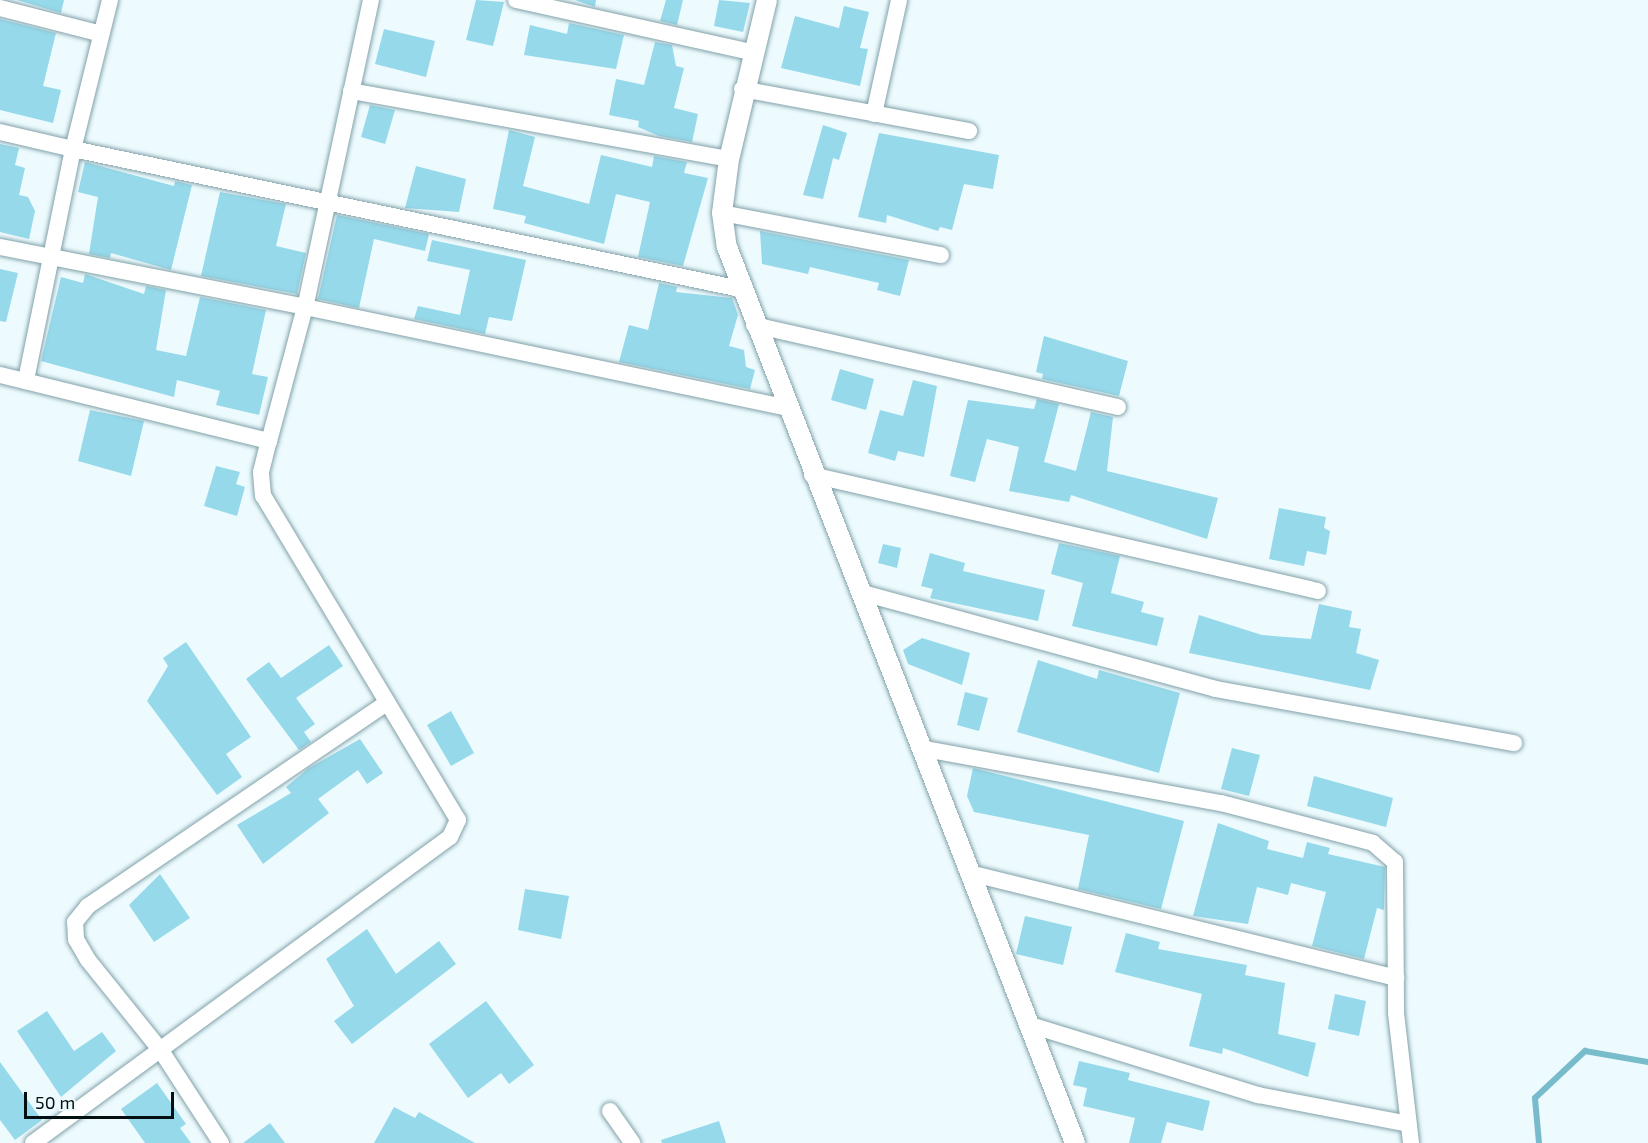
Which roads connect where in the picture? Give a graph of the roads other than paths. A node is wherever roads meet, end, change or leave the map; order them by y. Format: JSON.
{"nodes":[{"id":1,"x":110,"y":0,"type":"edge"},
{"id":2,"x":371,"y":0,"type":"edge"},
{"id":3,"x":516,"y":0,"type":"edge"},
{"id":4,"x":767,"y":0,"type":"edge"},
{"id":5,"x":899,"y":0,"type":"edge"},
{"id":6,"x":0,"y":8,"type":"edge"},
{"id":7,"x":101,"y":34,"type":"junction"},
{"id":8,"x":750,"y":52,"type":"junction"},
{"id":9,"x":742,"y":88,"type":"junction"},
{"id":10,"x":351,"y":91,"type":"junction"},
{"id":11,"x":874,"y":114,"type":"junction"},
{"id":12,"x":969,"y":131,"type":"dead end"},
{"id":13,"x":0,"y":132,"type":"edge"},
{"id":14,"x":73,"y":149,"type":"junction"},
{"id":15,"x":729,"y":159,"type":"junction"},
{"id":16,"x":328,"y":201,"type":"junction"},
{"id":17,"x":722,"y":213,"type":"junction"},
{"id":18,"x":0,"y":247,"type":"edge"},
{"id":19,"x":941,"y":255,"type":"dead end"},
{"id":20,"x":50,"y":258,"type":"junction"},
{"id":21,"x":740,"y":289,"type":"junction"},
{"id":22,"x":305,"y":307,"type":"junction"},
{"id":23,"x":754,"y":325,"type":"junction"},
{"id":24,"x":0,"y":375,"type":"edge"},
{"id":25,"x":26,"y":381,"type":"junction"},
{"id":26,"x":1118,"y":407,"type":"dead end"},
{"id":27,"x":787,"y":408,"type":"junction"},
{"id":28,"x":269,"y":441,"type":"junction"},
{"id":29,"x":812,"y":475,"type":"junction"},
{"id":30,"x":1318,"y":591,"type":"dead end"},
{"id":31,"x":859,"y":592,"type":"junction"},
{"id":32,"x":385,"y":704,"type":"junction"},
{"id":33,"x":1514,"y":743,"type":"dead end"},
{"id":34,"x":920,"y":748,"type":"junction"},
{"id":35,"x":969,"y":873,"type":"junction"},
{"id":36,"x":1396,"y":978,"type":"junction"},
{"id":37,"x":1026,"y":1024,"type":"junction"},
{"id":38,"x":162,"y":1052,"type":"junction"},
{"id":39,"x":610,"y":1111,"type":"dead end"},
{"id":40,"x":1408,"y":1124,"type":"junction"},
{"id":41,"x":33,"y":1143,"type":"edge"},
{"id":42,"x":221,"y":1143,"type":"edge"},
{"id":43,"x":632,"y":1143,"type":"edge"},
{"id":44,"x":1075,"y":1143,"type":"edge"},
{"id":45,"x":1411,"y":1143,"type":"edge"}],
"edges":[{"from":1,"to":7,"type":"street"},
{"from":2,"to":10,"type":"street"},
{"from":3,"to":8,"type":"street"},
{"from":4,"to":8,"type":"street"},
{"from":5,"to":11,"type":"street"},
{"from":6,"to":7,"type":"street"},
{"from":7,"to":14,"type":"street"},
{"from":8,"to":9,"type":"street"},
{"from":9,"to":11,"type":"street"},
{"from":9,"to":15,"type":"street"},
{"from":10,"to":15,"type":"street"},
{"from":10,"to":16,"type":"street"},
{"from":11,"to":12,"type":"street"},
{"from":13,"to":14,"type":"street"},
{"from":14,"to":16,"type":"street"},
{"from":14,"to":20,"type":"street"},
{"from":15,"to":17,"type":"street"},
{"from":16,"to":21,"type":"street"},
{"from":16,"to":22,"type":"street"},
{"from":17,"to":19,"type":"street"},
{"from":17,"to":21,"type":"street"},
{"from":18,"to":20,"type":"street"},
{"from":20,"to":22,"type":"street"},
{"from":20,"to":25,"type":"street"},
{"from":21,"to":23,"type":"street"},
{"from":22,"to":27,"type":"street"},
{"from":22,"to":28,"type":"street"},
{"from":23,"to":26,"type":"street"},
{"from":23,"to":27,"type":"street"},
{"from":24,"to":25,"type":"street"},
{"from":25,"to":28,"type":"street"},
{"from":27,"to":29,"type":"street"},
{"from":28,"to":32,"type":"street"},
{"from":29,"to":30,"type":"street"},
{"from":29,"to":31,"type":"street"},
{"from":31,"to":33,"type":"street"},
{"from":31,"to":34,"type":"street"},
{"from":32,"to":38,"type":"street"},
{"from":32,"to":38,"type":"street"},
{"from":34,"to":35,"type":"street"},
{"from":34,"to":36,"type":"street"},
{"from":35,"to":36,"type":"street"},
{"from":35,"to":37,"type":"street"},
{"from":36,"to":40,"type":"street"},
{"from":37,"to":40,"type":"street"},
{"from":37,"to":44,"type":"street"},
{"from":38,"to":41,"type":"street"},
{"from":38,"to":42,"type":"street"},
{"from":39,"to":43,"type":"street"},
{"from":40,"to":45,"type":"street"}]}
